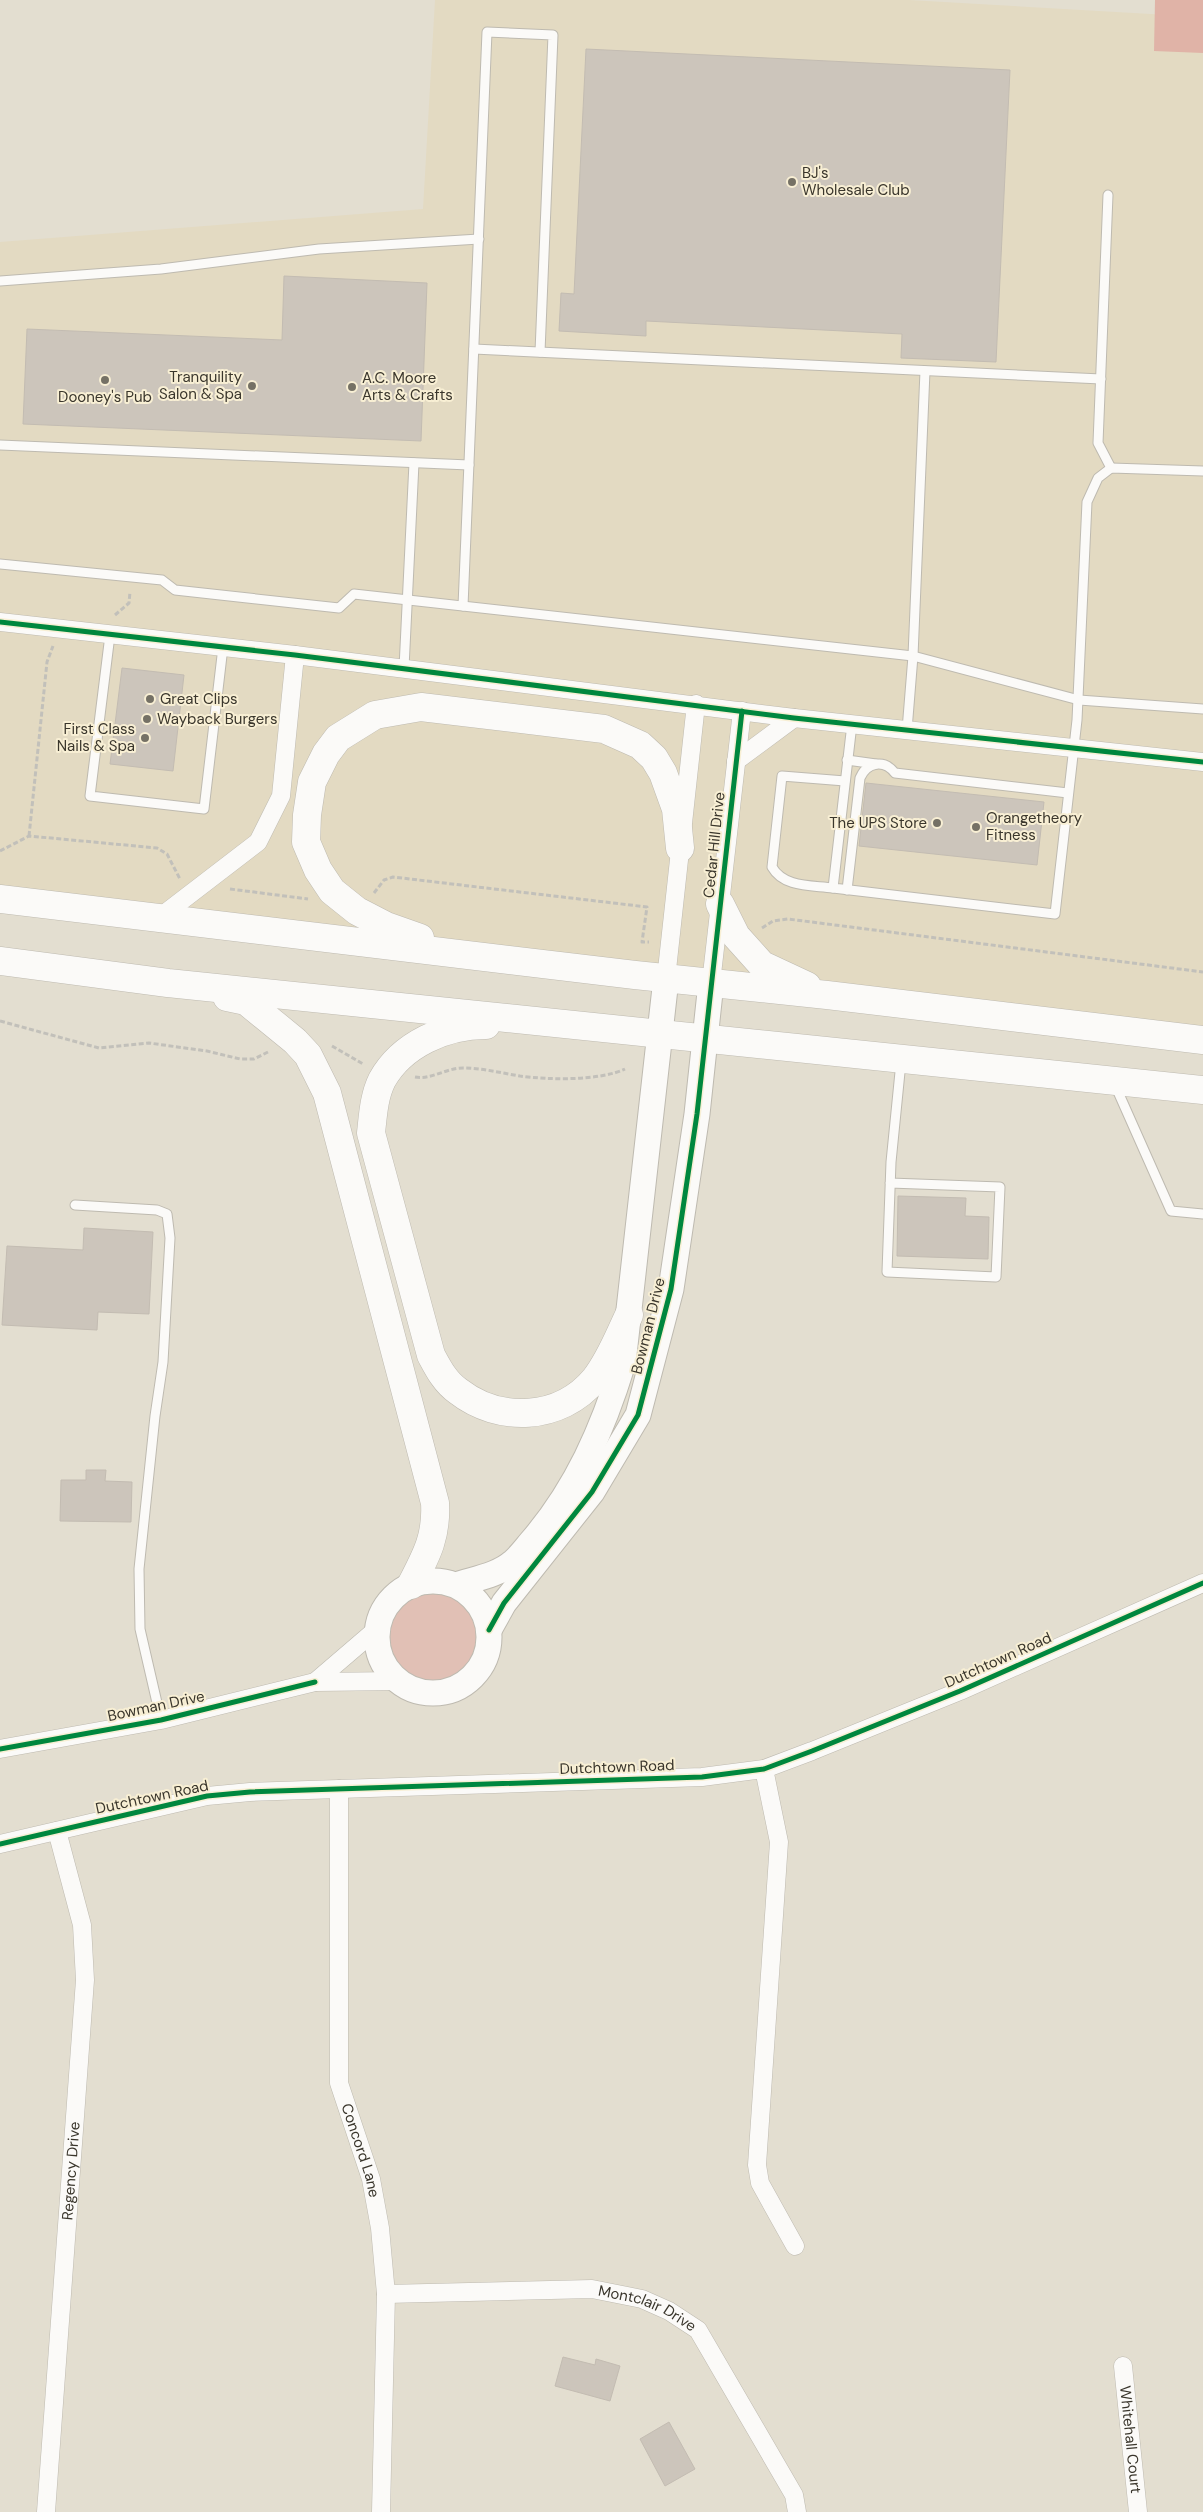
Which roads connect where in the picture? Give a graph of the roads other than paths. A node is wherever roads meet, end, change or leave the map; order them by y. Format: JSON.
{"nodes":[{"id":1,"x":1108,"y":195,"type":"dead end"},
{"id":2,"x":479,"y":239,"type":"junction"},
{"id":3,"x":0,"y":281,"type":"edge"},
{"id":4,"x":474,"y":349,"type":"junction"},
{"id":5,"x":540,"y":352,"type":"junction"},
{"id":6,"x":924,"y":371,"type":"junction"},
{"id":7,"x":1101,"y":379,"type":"junction"},
{"id":8,"x":0,"y":445,"type":"edge"},
{"id":9,"x":414,"y":463,"type":"junction"},
{"id":10,"x":469,"y":465,"type":"junction"},
{"id":11,"x":1111,"y":468,"type":"junction"},
{"id":12,"x":1203,"y":471,"type":"edge"},
{"id":13,"x":0,"y":564,"type":"edge"},
{"id":14,"x":407,"y":600,"type":"junction"},
{"id":15,"x":463,"y":606,"type":"junction"},
{"id":16,"x":0,"y":622,"type":"edge"},
{"id":17,"x":109,"y":627,"type":"junction"},
{"id":18,"x":223,"y":647,"type":"junction"},
{"id":19,"x":295,"y":655,"type":"junction"},
{"id":20,"x":913,"y":656,"type":"junction"},
{"id":21,"x":404,"y":668,"type":"junction"},
{"id":22,"x":1078,"y":700,"type":"junction"},
{"id":23,"x":696,"y":704,"type":"junction"},
{"id":24,"x":1203,"y":709,"type":"edge"},
{"id":25,"x":742,"y":710,"type":"junction"},
{"id":26,"x":794,"y":718,"type":"junction"},
{"id":27,"x":852,"y":724,"type":"junction"},
{"id":28,"x":907,"y":730,"type":"junction"},
{"id":29,"x":1074,"y":748,"type":"junction"},
{"id":30,"x":848,"y":760,"type":"junction"},
{"id":31,"x":736,"y":761,"type":"junction"},
{"id":32,"x":1203,"y":762,"type":"edge"},
{"id":33,"x":879,"y":764,"type":"junction"},
{"id":34,"x":845,"y":781,"type":"junction"},
{"id":35,"x":1068,"y":793,"type":"junction"},
{"id":36,"x":680,"y":848,"type":"junction"},
{"id":37,"x":833,"y":888,"type":"junction"},
{"id":38,"x":847,"y":890,"type":"junction"},
{"id":39,"x":0,"y":899,"type":"edge"},
{"id":40,"x":720,"y":904,"type":"junction"},
{"id":41,"x":159,"y":918,"type":"junction"},
{"id":42,"x":471,"y":955,"type":"junction"},
{"id":43,"x":0,"y":961,"type":"edge"},
{"id":44,"x":666,"y":979,"type":"junction"},
{"id":45,"x":168,"y":982,"type":"junction"},
{"id":46,"x":711,"y":983,"type":"junction"},
{"id":47,"x":827,"y":995,"type":"junction"},
{"id":48,"x":569,"y":1024,"type":"junction"},
{"id":49,"x":660,"y":1033,"type":"junction"},
{"id":50,"x":705,"y":1040,"type":"junction"},
{"id":51,"x":1203,"y":1040,"type":"edge"},
{"id":52,"x":901,"y":1060,"type":"junction"},
{"id":53,"x":1112,"y":1081,"type":"junction"},
{"id":54,"x":1203,"y":1090,"type":"edge"},
{"id":55,"x":890,"y":1183,"type":"junction"},
{"id":56,"x":75,"y":1206,"type":"dead end"},
{"id":57,"x":1203,"y":1214,"type":"edge"},
{"id":58,"x":629,"y":1315,"type":"junction"},
{"id":59,"x":1203,"y":1583,"type":"edge"},
{"id":60,"x":411,"y":1585,"type":"junction"},
{"id":61,"x":456,"y":1585,"type":"junction"},
{"id":62,"x":378,"y":1628,"type":"junction"},
{"id":63,"x":489,"y":1630,"type":"junction"},
{"id":64,"x":399,"y":1681,"type":"junction"},
{"id":65,"x":315,"y":1682,"type":"junction"},
{"id":66,"x":161,"y":1720,"type":"junction"},
{"id":67,"x":0,"y":1749,"type":"edge"},
{"id":68,"x":764,"y":1769,"type":"junction"},
{"id":69,"x":339,"y":1789,"type":"junction"},
{"id":70,"x":57,"y":1831,"type":"junction"},
{"id":71,"x":0,"y":1844,"type":"edge"},
{"id":72,"x":795,"y":2246,"type":"dead end"},
{"id":73,"x":386,"y":2294,"type":"junction"},
{"id":74,"x":1123,"y":2366,"type":"dead end"},
{"id":75,"x":46,"y":2512,"type":"edge"},
{"id":76,"x":381,"y":2512,"type":"edge"},
{"id":77,"x":798,"y":2512,"type":"edge"},
{"id":78,"x":1138,"y":2512,"type":"edge"}],
"edges":[{"from":1,"to":7,"type":"lane"},
{"from":2,"to":3,"type":"lane"},
{"from":2,"to":4,"type":"lane"},
{"from":2,"to":5,"type":"lane"},
{"from":4,"to":5,"type":"lane"},
{"from":4,"to":10,"type":"lane"},
{"from":5,"to":6,"type":"lane"},
{"from":6,"to":7,"type":"lane"},
{"from":6,"to":20,"type":"lane"},
{"from":7,"to":11,"type":"lane"},
{"from":8,"to":9,"type":"lane"},
{"from":9,"to":10,"type":"lane"},
{"from":9,"to":14,"type":"lane"},
{"from":10,"to":15,"type":"lane"},
{"from":11,"to":12,"type":"lane"},
{"from":11,"to":22,"type":"lane"},
{"from":13,"to":14,"type":"lane"},
{"from":14,"to":15,"type":"lane"},
{"from":14,"to":21,"type":"lane"},
{"from":15,"to":20,"type":"lane"},
{"from":16,"to":17,"type":"street"},
{"from":17,"to":18,"type":"street"},
{"from":17,"to":18,"type":"lane"},
{"from":18,"to":19,"type":"street"},
{"from":19,"to":21,"type":"street"},
{"from":19,"to":41,"type":"street"},
{"from":20,"to":22,"type":"lane"},
{"from":20,"to":28,"type":"lane"},
{"from":21,"to":23,"type":"street"},
{"from":22,"to":24,"type":"lane"},
{"from":22,"to":29,"type":"lane"},
{"from":23,"to":25,"type":"street"},
{"from":23,"to":36,"type":"street"},
{"from":25,"to":26,"type":"street"},
{"from":25,"to":31,"type":"street","name":"Cedar Hill Drive"},
{"from":26,"to":27,"type":"street"},
{"from":26,"to":31,"type":"street"},
{"from":27,"to":28,"type":"street"},
{"from":27,"to":30,"type":"lane"},
{"from":28,"to":29,"type":"street"},
{"from":29,"to":32,"type":"street"},
{"from":29,"to":35,"type":"lane"},
{"from":30,"to":33,"type":"lane"},
{"from":30,"to":34,"type":"lane"},
{"from":31,"to":40,"type":"street","name":"Cedar Hill Drive"},
{"from":33,"to":35,"type":"lane"},
{"from":33,"to":38,"type":"lane"},
{"from":34,"to":37,"type":"lane"},
{"from":34,"to":37,"type":"lane"},
{"from":35,"to":38,"type":"lane"},
{"from":36,"to":42,"type":"highway"},
{"from":36,"to":44,"type":"street"},
{"from":37,"to":38,"type":"lane"},
{"from":39,"to":41,"type":"highway"},
{"from":40,"to":46,"type":"street","name":"Cedar Hill Drive"},
{"from":40,"to":47,"type":"highway"},
{"from":41,"to":42,"type":"highway"},
{"from":42,"to":44,"type":"highway"},
{"from":43,"to":45,"type":"highway"},
{"from":44,"to":46,"type":"highway"},
{"from":44,"to":49,"type":"street","name":"Bowman Drive"},
{"from":45,"to":48,"type":"highway"},
{"from":45,"to":60,"type":"highway"},
{"from":46,"to":47,"type":"highway"},
{"from":46,"to":50,"type":"street","name":"Bowman Drive"},
{"from":47,"to":51,"type":"highway"},
{"from":48,"to":49,"type":"highway"},
{"from":48,"to":58,"type":"highway"},
{"from":49,"to":50,"type":"highway"},
{"from":49,"to":58,"type":"street","name":"Bowman Drive"},
{"from":50,"to":52,"type":"highway"},
{"from":50,"to":63,"type":"street","name":"Bowman Drive"},
{"from":52,"to":53,"type":"highway"},
{"from":52,"to":55,"type":"lane"},
{"from":53,"to":54,"type":"highway"},
{"from":53,"to":57,"type":"lane"},
{"from":55,"to":55,"type":"lane"},
{"from":56,"to":66,"type":"lane"},
{"from":58,"to":61,"type":"street","name":"Bowman Drive"},
{"from":59,"to":68,"type":"street","name":"Dutchtown Road"},
{"from":60,"to":61,"type":"street"},
{"from":60,"to":62,"type":"street"},
{"from":61,"to":63,"type":"street"},
{"from":62,"to":64,"type":"street"},
{"from":62,"to":65,"type":"street","name":"Bowman Drive"},
{"from":63,"to":64,"type":"street"},
{"from":64,"to":65,"type":"street","name":"Bowman Drive"},
{"from":65,"to":66,"type":"street","name":"Bowman Drive"},
{"from":66,"to":67,"type":"street","name":"Bowman Drive"},
{"from":68,"to":69,"type":"street","name":"Dutchtown Road"},
{"from":68,"to":72,"type":"street"},
{"from":69,"to":70,"type":"street","name":"Dutchtown Road"},
{"from":69,"to":73,"type":"street","name":"Concord Lane"},
{"from":70,"to":71,"type":"street","name":"Dutchtown Road"},
{"from":70,"to":75,"type":"street","name":"Regency Drive"},
{"from":73,"to":76,"type":"street","name":"Concord Lane"},
{"from":73,"to":77,"type":"street","name":"Montclair Drive"},
{"from":74,"to":78,"type":"street","name":"Whitehall Court"}]}
